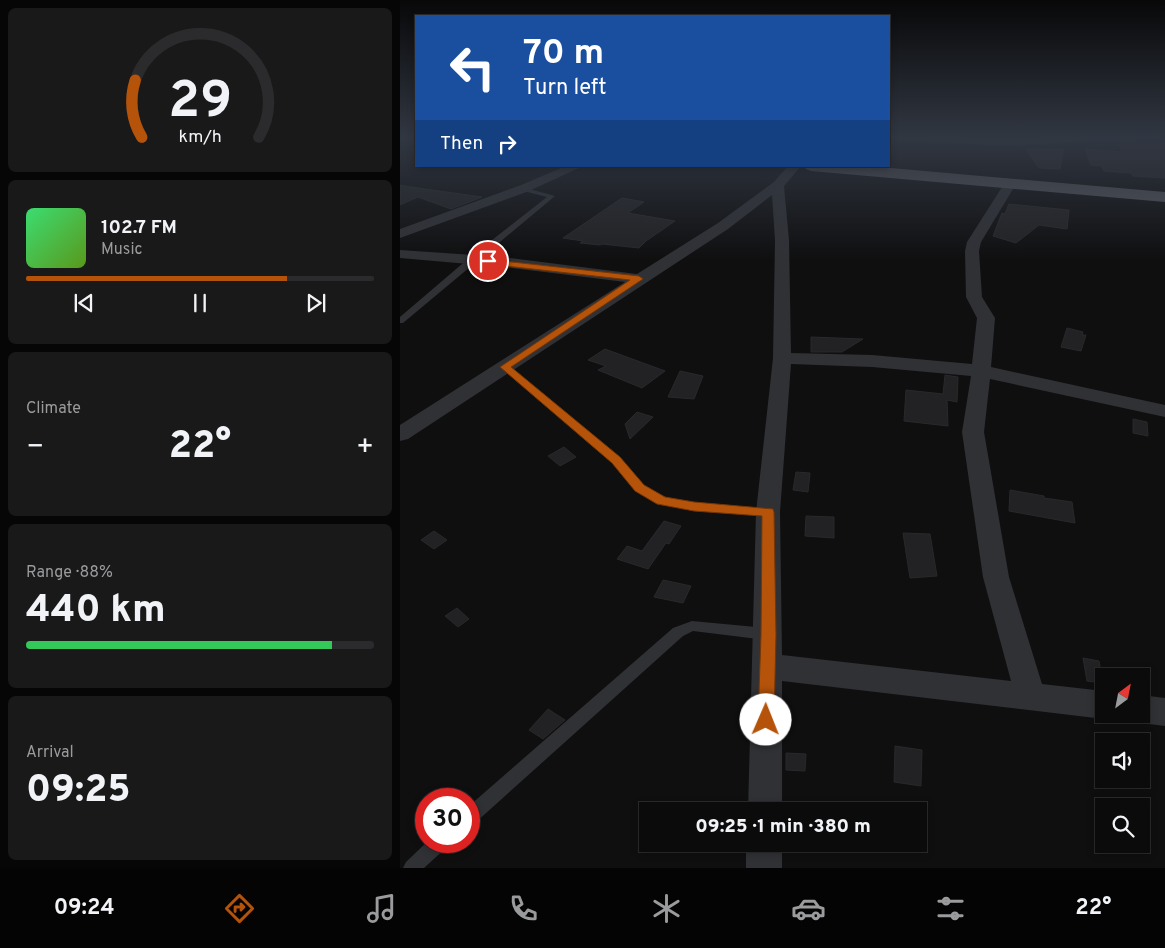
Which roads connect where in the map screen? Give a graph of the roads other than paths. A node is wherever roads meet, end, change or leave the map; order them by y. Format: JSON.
{"nodes":[{"id":1,"x":547,"y":179,"type":"edge"},
{"id":2,"x":784,"y":179,"type":"edge"},
{"id":3,"x":949,"y":179,"type":"edge"},
{"id":4,"x":1010,"y":184,"type":"junction"},
{"id":5,"x":778,"y":185,"type":"junction"},
{"id":6,"x":522,"y":189,"type":"junction"},
{"id":7,"x":1165,"y":198,"type":"edge"},
{"id":8,"x":400,"y":234,"type":"edge"},
{"id":9,"x":400,"y":254,"type":"edge"},
{"id":10,"x":472,"y":260,"type":"junction"},
{"id":11,"x":639,"y":279,"type":"junction"},
{"id":12,"x":400,"y":321,"type":"edge"},
{"id":13,"x":782,"y":358,"type":"junction"},
{"id":14,"x":505,"y":367,"type":"junction"},
{"id":15,"x":981,"y":371,"type":"junction"},
{"id":16,"x":1165,"y":411,"type":"edge"},
{"id":17,"x":400,"y":434,"type":"edge"},
{"id":18,"x":768,"y":512,"type":"junction"},
{"id":19,"x":768,"y":635,"type":"junction"},
{"id":20,"x":767,"y":666,"type":"junction"},
{"id":21,"x":1030,"y":696,"type":"junction"},
{"id":22,"x":1095,"y":704,"type":"edge"},
{"id":23,"x":1150,"y":711,"type":"edge"},
{"id":24,"x":1165,"y":712,"type":"edge"},
{"id":25,"x":764,"y":802,"type":"edge"},
{"id":26,"x":480,"y":807,"type":"edge"},
{"id":27,"x":764,"y":852,"type":"edge"},
{"id":28,"x":428,"y":853,"type":"edge"},
{"id":29,"x":412,"y":868,"type":"edge"},
{"id":30,"x":764,"y":868,"type":"edge"}],
"edges":[{"from":1,"to":6,"type":"street"},
{"from":2,"to":5,"type":"street"},
{"from":3,"to":4,"type":"highway"},
{"from":4,"to":7,"type":"highway"},
{"from":4,"to":15,"type":"street"},
{"from":5,"to":11,"type":"street"},
{"from":5,"to":13,"type":"street"},
{"from":6,"to":8,"type":"street"},
{"from":6,"to":10,"type":"lane"},
{"from":9,"to":10,"type":"street"},
{"from":10,"to":11,"type":"street"},
{"from":10,"to":12,"type":"lane"},
{"from":11,"to":14,"type":"street"},
{"from":13,"to":15,"type":"street"},
{"from":13,"to":18,"type":"street"},
{"from":14,"to":17,"type":"street"},
{"from":14,"to":18,"type":"lane"},
{"from":15,"to":16,"type":"street"},
{"from":15,"to":21,"type":"street"},
{"from":18,"to":19,"type":"street"},
{"from":19,"to":20,"type":"street"},
{"from":19,"to":26,"type":"lane"},
{"from":20,"to":21,"type":"street"},
{"from":20,"to":25,"type":"street"},
{"from":21,"to":22,"type":"street"},
{"from":23,"to":24,"type":"street"},
{"from":27,"to":30,"type":"street"},
{"from":28,"to":29,"type":"lane"}]}
